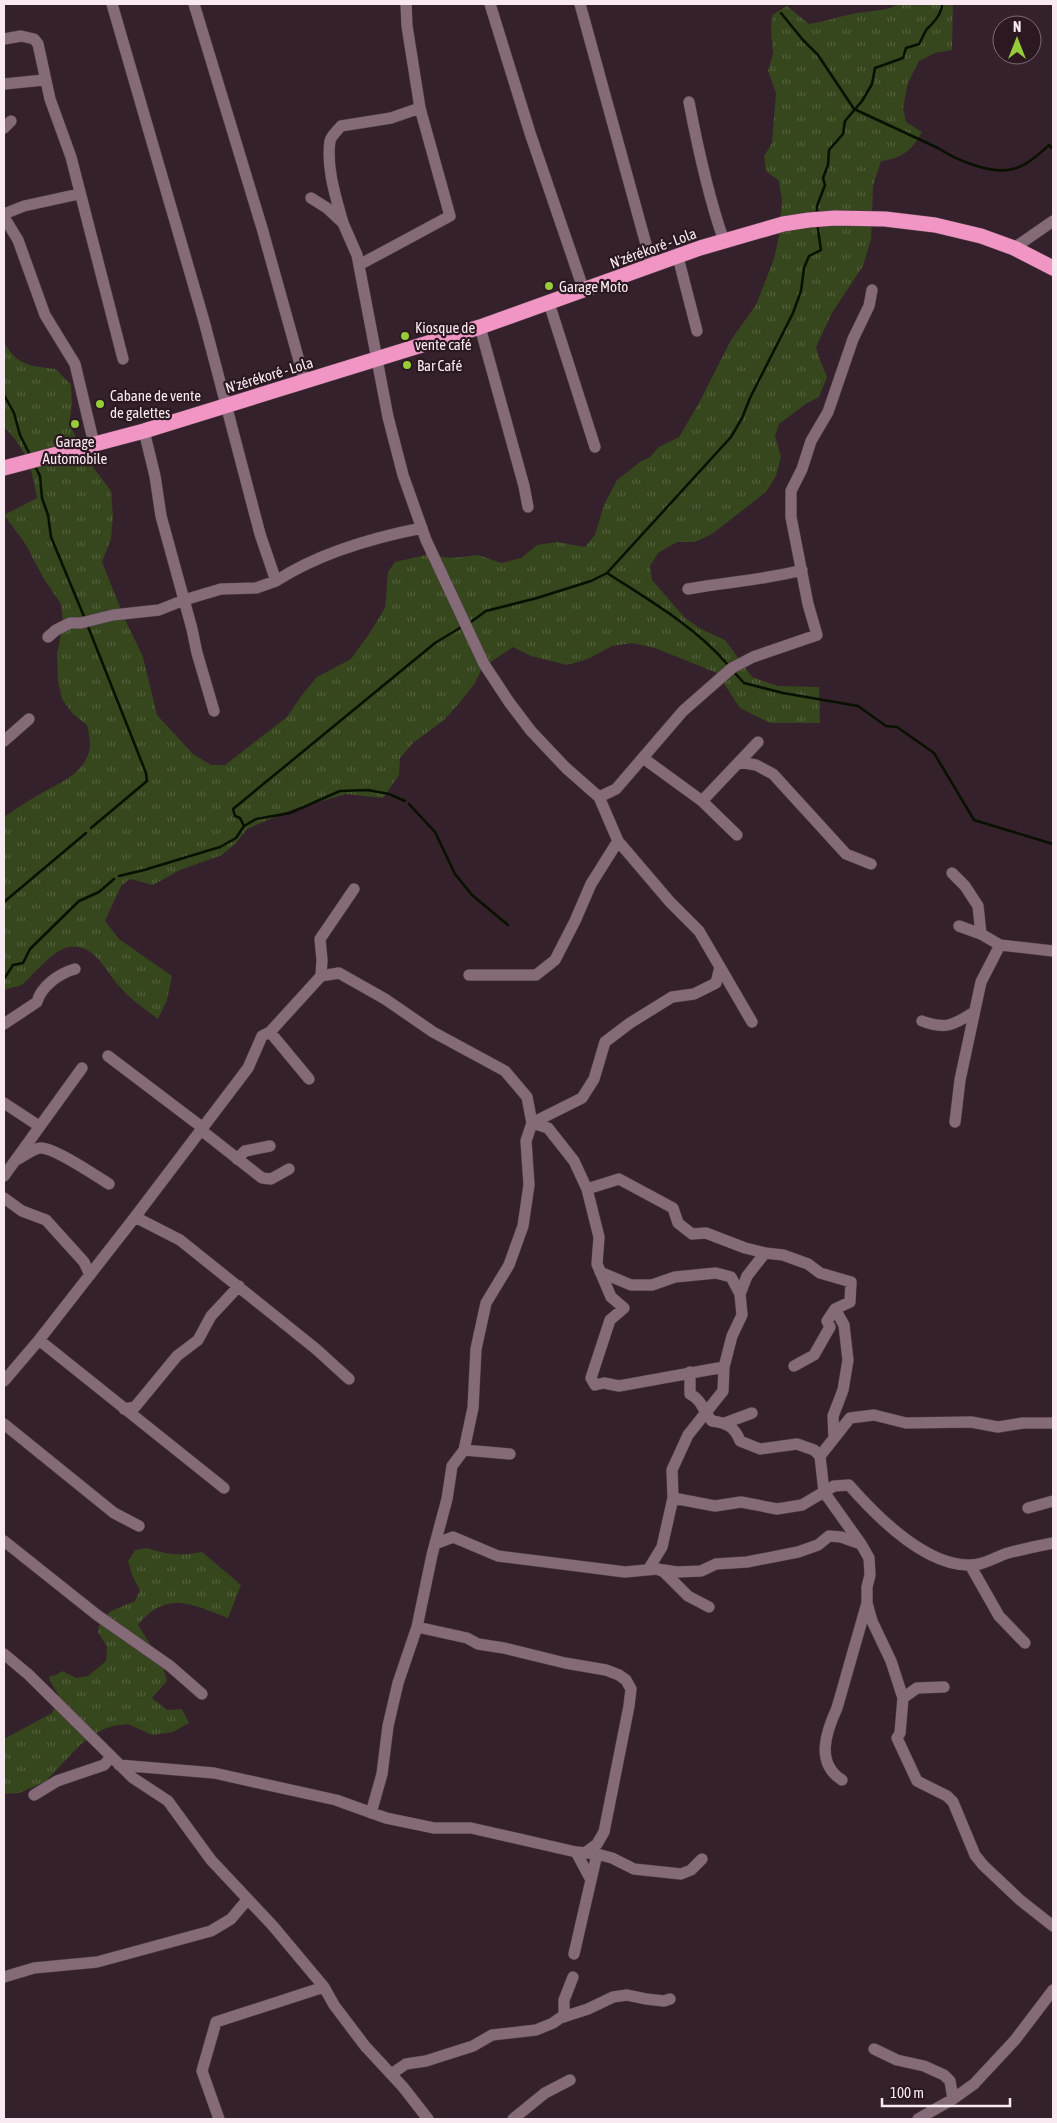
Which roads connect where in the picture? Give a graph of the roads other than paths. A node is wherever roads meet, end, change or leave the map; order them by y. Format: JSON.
{"nodes":[{"id":1,"x":112,"y":4,"type":"edge"},
{"id":2,"x":194,"y":4,"type":"edge"},
{"id":3,"x":406,"y":4,"type":"edge"},
{"id":4,"x":490,"y":4,"type":"edge"},
{"id":5,"x":580,"y":4,"type":"edge"},
{"id":6,"x":4,"y":39,"type":"edge"},
{"id":7,"x":44,"y":80,"type":"junction"},
{"id":8,"x":4,"y":84,"type":"edge"},
{"id":9,"x":689,"y":102,"type":"dead end"},
{"id":10,"x":420,"y":108,"type":"junction"},
{"id":11,"x":79,"y":194,"type":"junction"},
{"id":12,"x":311,"y":198,"type":"dead end"},
{"id":13,"x":4,"y":216,"type":"edge"},
{"id":14,"x":1053,"y":221,"type":"edge"},
{"id":15,"x":343,"y":223,"type":"junction"},
{"id":16,"x":724,"y":241,"type":"junction"},
{"id":17,"x":1014,"y":248,"type":"junction"},
{"id":18,"x":678,"y":257,"type":"junction"},
{"id":19,"x":359,"y":265,"type":"junction"},
{"id":20,"x":652,"y":266,"type":"junction"},
{"id":21,"x":1053,"y":268,"type":"edge"},
{"id":22,"x":872,"y":290,"type":"dead end"},
{"id":23,"x":584,"y":291,"type":"junction"},
{"id":24,"x":548,"y":303,"type":"junction"},
{"id":25,"x":480,"y":327,"type":"junction"},
{"id":26,"x":697,"y":332,"type":"dead end"},
{"id":27,"x":378,"y":358,"type":"junction"},
{"id":28,"x":123,"y":360,"type":"dead end"},
{"id":29,"x":304,"y":382,"type":"junction"},
{"id":30,"x":225,"y":407,"type":"junction"},
{"id":31,"x":144,"y":431,"type":"junction"},
{"id":32,"x":94,"y":444,"type":"junction"},
{"id":33,"x":595,"y":446,"type":"dead end"},
{"id":34,"x":4,"y":468,"type":"edge"},
{"id":35,"x":528,"y":507,"type":"dead end"},
{"id":36,"x":422,"y":528,"type":"junction"},
{"id":37,"x":802,"y":570,"type":"junction"},
{"id":38,"x":276,"y":581,"type":"junction"},
{"id":39,"x":688,"y":589,"type":"dead end"},
{"id":40,"x":184,"y":600,"type":"junction"},
{"id":41,"x":48,"y":637,"type":"dead end"},
{"id":42,"x":214,"y":711,"type":"dead end"},
{"id":43,"x":29,"y":719,"type":"dead end"},
{"id":44,"x":4,"y":741,"type":"edge"},
{"id":45,"x":758,"y":742,"type":"dead end"},
{"id":46,"x":643,"y":758,"type":"junction"},
{"id":47,"x":739,"y":762,"type":"junction"},
{"id":48,"x":599,"y":798,"type":"junction"},
{"id":49,"x":702,"y":801,"type":"junction"},
{"id":50,"x":737,"y":835,"type":"dead end"},
{"id":51,"x":618,"y":840,"type":"junction"},
{"id":52,"x":871,"y":864,"type":"dead end"},
{"id":53,"x":952,"y":873,"type":"dead end"},
{"id":54,"x":354,"y":889,"type":"dead end"},
{"id":55,"x":959,"y":926,"type":"dead end"},
{"id":56,"x":981,"y":934,"type":"junction"},
{"id":57,"x":1000,"y":945,"type":"junction"},
{"id":58,"x":1053,"y":951,"type":"edge"},
{"id":59,"x":720,"y":967,"type":"junction"},
{"id":60,"x":75,"y":969,"type":"dead end"},
{"id":61,"x":321,"y":976,"type":"junction"},
{"id":62,"x":469,"y":976,"type":"dead end"},
{"id":63,"x":974,"y":1012,"type":"junction"},
{"id":64,"x":922,"y":1021,"type":"dead end"},
{"id":65,"x":752,"y":1022,"type":"dead end"},
{"id":66,"x":4,"y":1024,"type":"edge"},
{"id":67,"x":270,"y":1032,"type":"junction"},
{"id":68,"x":108,"y":1056,"type":"dead end"},
{"id":69,"x":82,"y":1068,"type":"dead end"},
{"id":70,"x":309,"y":1079,"type":"dead end"},
{"id":71,"x":4,"y":1103,"type":"edge"},
{"id":72,"x":955,"y":1122,"type":"dead end"},
{"id":73,"x":532,"y":1123,"type":"junction"},
{"id":74,"x":39,"y":1126,"type":"junction"},
{"id":75,"x":202,"y":1129,"type":"junction"},
{"id":76,"x":270,"y":1146,"type":"dead end"},
{"id":77,"x":237,"y":1159,"type":"junction"},
{"id":78,"x":14,"y":1161,"type":"junction"},
{"id":79,"x":289,"y":1169,"type":"dead end"},
{"id":80,"x":4,"y":1176,"type":"edge"},
{"id":81,"x":109,"y":1184,"type":"dead end"},
{"id":82,"x":587,"y":1189,"type":"junction"},
{"id":83,"x":4,"y":1198,"type":"edge"},
{"id":84,"x":135,"y":1217,"type":"junction"},
{"id":85,"x":765,"y":1253,"type":"junction"},
{"id":86,"x":600,"y":1272,"type":"junction"},
{"id":87,"x":90,"y":1275,"type":"junction"},
{"id":88,"x":239,"y":1286,"type":"junction"},
{"id":89,"x":740,"y":1294,"type":"junction"},
{"id":90,"x":835,"y":1309,"type":"junction"},
{"id":91,"x":844,"y":1325,"type":"junction"},
{"id":92,"x":830,"y":1327,"type":"junction"},
{"id":93,"x":39,"y":1340,"type":"junction"},
{"id":94,"x":794,"y":1366,"type":"dead end"},
{"id":95,"x":724,"y":1367,"type":"junction"},
{"id":96,"x":690,"y":1372,"type":"junction"},
{"id":97,"x":350,"y":1379,"type":"dead end"},
{"id":98,"x":4,"y":1381,"type":"edge"},
{"id":99,"x":837,"y":1402,"type":"junction"},
{"id":100,"x":124,"y":1409,"type":"junction"},
{"id":101,"x":752,"y":1413,"type":"dead end"},
{"id":102,"x":706,"y":1414,"type":"junction"},
{"id":103,"x":850,"y":1418,"type":"junction"},
{"id":104,"x":725,"y":1423,"type":"junction"},
{"id":105,"x":1053,"y":1423,"type":"edge"},
{"id":106,"x":4,"y":1424,"type":"edge"},
{"id":107,"x":834,"y":1438,"type":"junction"},
{"id":108,"x":464,"y":1450,"type":"junction"},
{"id":109,"x":510,"y":1454,"type":"dead end"},
{"id":110,"x":820,"y":1456,"type":"junction"},
{"id":111,"x":224,"y":1488,"type":"dead end"},
{"id":112,"x":824,"y":1492,"type":"junction"},
{"id":113,"x":673,"y":1498,"type":"junction"},
{"id":114,"x":1053,"y":1501,"type":"edge"},
{"id":115,"x":1028,"y":1508,"type":"dead end"},
{"id":116,"x":441,"y":1520,"type":"junction"},
{"id":117,"x":139,"y":1526,"type":"dead end"},
{"id":118,"x":453,"y":1537,"type":"junction"},
{"id":119,"x":4,"y":1541,"type":"edge"},
{"id":120,"x":1053,"y":1543,"type":"edge"},
{"id":121,"x":435,"y":1544,"type":"junction"},
{"id":122,"x":861,"y":1544,"type":"junction"},
{"id":123,"x":970,"y":1565,"type":"junction"},
{"id":124,"x":653,"y":1570,"type":"junction"},
{"id":125,"x":867,"y":1603,"type":"junction"},
{"id":126,"x":709,"y":1607,"type":"dead end"},
{"id":127,"x":417,"y":1627,"type":"junction"},
{"id":128,"x":1025,"y":1643,"type":"dead end"},
{"id":129,"x":4,"y":1654,"type":"edge"},
{"id":130,"x":944,"y":1686,"type":"dead end"},
{"id":131,"x":202,"y":1694,"type":"dead end"},
{"id":132,"x":902,"y":1698,"type":"junction"},
{"id":133,"x":115,"y":1761,"type":"junction"},
{"id":134,"x":842,"y":1780,"type":"dead end"},
{"id":135,"x":34,"y":1795,"type":"dead end"},
{"id":136,"x":371,"y":1813,"type":"junction"},
{"id":137,"x":580,"y":1853,"type":"junction"},
{"id":138,"x":597,"y":1854,"type":"junction"},
{"id":139,"x":702,"y":1859,"type":"dead end"},
{"id":140,"x":592,"y":1880,"type":"junction"},
{"id":141,"x":247,"y":1900,"type":"junction"},
{"id":142,"x":1053,"y":1926,"type":"edge"},
{"id":143,"x":574,"y":1954,"type":"dead end"},
{"id":144,"x":4,"y":1977,"type":"edge"},
{"id":145,"x":573,"y":1977,"type":"dead end"},
{"id":146,"x":324,"y":1987,"type":"junction"},
{"id":147,"x":1053,"y":1990,"type":"edge"},
{"id":148,"x":670,"y":1999,"type":"dead end"},
{"id":149,"x":564,"y":2017,"type":"junction"},
{"id":150,"x":874,"y":2049,"type":"dead end"},
{"id":151,"x":390,"y":2074,"type":"junction"},
{"id":152,"x":570,"y":2080,"type":"dead end"},
{"id":153,"x":954,"y":2099,"type":"junction"},
{"id":154,"x":218,"y":2119,"type":"edge"},
{"id":155,"x":428,"y":2119,"type":"edge"},
{"id":156,"x":513,"y":2119,"type":"edge"},
{"id":157,"x":918,"y":2119,"type":"edge"}],
"edges":[{"from":1,"to":30,"type":"street"},
{"from":2,"to":29,"type":"street"},
{"from":3,"to":10,"type":"street"},
{"from":4,"to":23,"type":"street"},
{"from":5,"to":20,"type":"street"},
{"from":6,"to":7,"type":"street"},
{"from":7,"to":8,"type":"street"},
{"from":7,"to":11,"type":"street"},
{"from":9,"to":16,"type":"street"},
{"from":10,"to":15,"type":"street"},
{"from":10,"to":19,"type":"street"},
{"from":11,"to":13,"type":"street"},
{"from":11,"to":28,"type":"street"},
{"from":12,"to":15,"type":"street"},
{"from":13,"to":32,"type":"street"},
{"from":14,"to":17,"type":"street"},
{"from":15,"to":19,"type":"street"},
{"from":16,"to":17,"type":"highway","name":"N'zérékoré - Lola"},
{"from":16,"to":18,"type":"highway","name":"N'zérékoré - Lola"},
{"from":17,"to":21,"type":"highway","name":"N'zérékoré - Lola"},
{"from":18,"to":20,"type":"highway","name":"N'zérékoré - Lola"},
{"from":18,"to":26,"type":"street"},
{"from":19,"to":27,"type":"street"},
{"from":20,"to":23,"type":"highway","name":"N'zérékoré - Lola"},
{"from":22,"to":37,"type":"street"},
{"from":23,"to":24,"type":"highway","name":"N'zérékoré - Lola"},
{"from":24,"to":25,"type":"highway","name":"N'zérékoré - Lola"},
{"from":24,"to":33,"type":"street"},
{"from":25,"to":27,"type":"highway","name":"N'zérékoré - Lola"},
{"from":25,"to":35,"type":"street"},
{"from":27,"to":29,"type":"highway","name":"N'zérékoré - Lola"},
{"from":27,"to":36,"type":"street"},
{"from":29,"to":30,"type":"highway","name":"N'zérékoré - Lola"},
{"from":30,"to":31,"type":"highway","name":"N'zérékoré - Lola"},
{"from":30,"to":38,"type":"street"},
{"from":31,"to":32,"type":"highway","name":"N'zérékoré - Lola"},
{"from":31,"to":40,"type":"street"},
{"from":32,"to":34,"type":"highway","name":"N'zérékoré - Lola"},
{"from":36,"to":38,"type":"street"},
{"from":36,"to":48,"type":"street"},
{"from":37,"to":39,"type":"street"},
{"from":37,"to":46,"type":"street"},
{"from":38,"to":40,"type":"street"},
{"from":40,"to":41,"type":"street"},
{"from":40,"to":42,"type":"street"},
{"from":43,"to":44,"type":"street"},
{"from":45,"to":47,"type":"street"},
{"from":46,"to":48,"type":"street"},
{"from":46,"to":49,"type":"street"},
{"from":47,"to":49,"type":"street"},
{"from":47,"to":52,"type":"street"},
{"from":48,"to":51,"type":"street"},
{"from":49,"to":50,"type":"street"},
{"from":51,"to":59,"type":"street"},
{"from":51,"to":62,"type":"street"},
{"from":53,"to":56,"type":"street"},
{"from":54,"to":61,"type":"street"},
{"from":55,"to":56,"type":"street"},
{"from":56,"to":57,"type":"street"},
{"from":57,"to":58,"type":"street"},
{"from":57,"to":63,"type":"street"},
{"from":59,"to":65,"type":"street"},
{"from":59,"to":73,"type":"street"},
{"from":60,"to":66,"type":"street"},
{"from":61,"to":67,"type":"street"},
{"from":61,"to":73,"type":"street"},
{"from":63,"to":64,"type":"street"},
{"from":63,"to":72,"type":"street"},
{"from":67,"to":70,"type":"street"},
{"from":67,"to":75,"type":"street"},
{"from":68,"to":75,"type":"street"},
{"from":69,"to":74,"type":"street"},
{"from":71,"to":74,"type":"street"},
{"from":73,"to":82,"type":"street"},
{"from":73,"to":108,"type":"street"},
{"from":74,"to":78,"type":"street"},
{"from":75,"to":77,"type":"street"},
{"from":75,"to":84,"type":"street"},
{"from":76,"to":77,"type":"street"},
{"from":77,"to":79,"type":"street"},
{"from":78,"to":80,"type":"street"},
{"from":78,"to":81,"type":"street"},
{"from":82,"to":85,"type":"street"},
{"from":82,"to":86,"type":"street"},
{"from":83,"to":87,"type":"street"},
{"from":84,"to":87,"type":"street"},
{"from":84,"to":88,"type":"street"},
{"from":85,"to":89,"type":"street"},
{"from":85,"to":90,"type":"street"},
{"from":86,"to":89,"type":"street"},
{"from":86,"to":96,"type":"street"},
{"from":87,"to":93,"type":"street"},
{"from":88,"to":97,"type":"street"},
{"from":88,"to":100,"type":"street"},
{"from":89,"to":95,"type":"street"},
{"from":90,"to":91,"type":"street"},
{"from":90,"to":92,"type":"street"},
{"from":91,"to":92,"type":"street"},
{"from":91,"to":99,"type":"street"},
{"from":92,"to":94,"type":"street"},
{"from":93,"to":98,"type":"street"},
{"from":93,"to":100,"type":"street"},
{"from":95,"to":96,"type":"street"},
{"from":95,"to":102,"type":"street"},
{"from":96,"to":102,"type":"street"},
{"from":99,"to":103,"type":"street"},
{"from":99,"to":107,"type":"street"},
{"from":100,"to":111,"type":"street"},
{"from":101,"to":104,"type":"street"},
{"from":102,"to":104,"type":"street"},
{"from":102,"to":113,"type":"street"},
{"from":103,"to":105,"type":"street"},
{"from":103,"to":107,"type":"street"},
{"from":104,"to":110,"type":"street"},
{"from":106,"to":117,"type":"street"},
{"from":107,"to":110,"type":"street"},
{"from":108,"to":109,"type":"street"},
{"from":108,"to":116,"type":"street"},
{"from":110,"to":112,"type":"street"},
{"from":112,"to":113,"type":"street"},
{"from":112,"to":122,"type":"street"},
{"from":112,"to":123,"type":"street"},
{"from":113,"to":124,"type":"street"},
{"from":114,"to":115,"type":"street"},
{"from":116,"to":118,"type":"street"},
{"from":116,"to":121,"type":"street"},
{"from":118,"to":121,"type":"street"},
{"from":118,"to":124,"type":"street"},
{"from":119,"to":131,"type":"street"},
{"from":120,"to":123,"type":"street"},
{"from":121,"to":127,"type":"street"},
{"from":122,"to":124,"type":"street"},
{"from":122,"to":125,"type":"street"},
{"from":123,"to":128,"type":"street"},
{"from":124,"to":126,"type":"street"},
{"from":125,"to":132,"type":"street"},
{"from":125,"to":134,"type":"street"},
{"from":127,"to":136,"type":"street"},
{"from":127,"to":137,"type":"street"},
{"from":129,"to":133,"type":"street"},
{"from":130,"to":132,"type":"street"},
{"from":132,"to":142,"type":"street"},
{"from":133,"to":135,"type":"street"},
{"from":133,"to":136,"type":"street"},
{"from":133,"to":141,"type":"street"},
{"from":136,"to":137,"type":"street"},
{"from":137,"to":138,"type":"street"},
{"from":137,"to":140,"type":"street"},
{"from":138,"to":139,"type":"street"},
{"from":138,"to":140,"type":"street"},
{"from":140,"to":143,"type":"street"},
{"from":141,"to":144,"type":"street"},
{"from":141,"to":146,"type":"street"},
{"from":145,"to":149,"type":"street"},
{"from":146,"to":151,"type":"street"},
{"from":146,"to":154,"type":"street"},
{"from":147,"to":153,"type":"street"},
{"from":148,"to":149,"type":"street"},
{"from":149,"to":151,"type":"street"},
{"from":150,"to":153,"type":"street"},
{"from":151,"to":155,"type":"street"},
{"from":152,"to":156,"type":"street"},
{"from":153,"to":157,"type":"street"}]}
